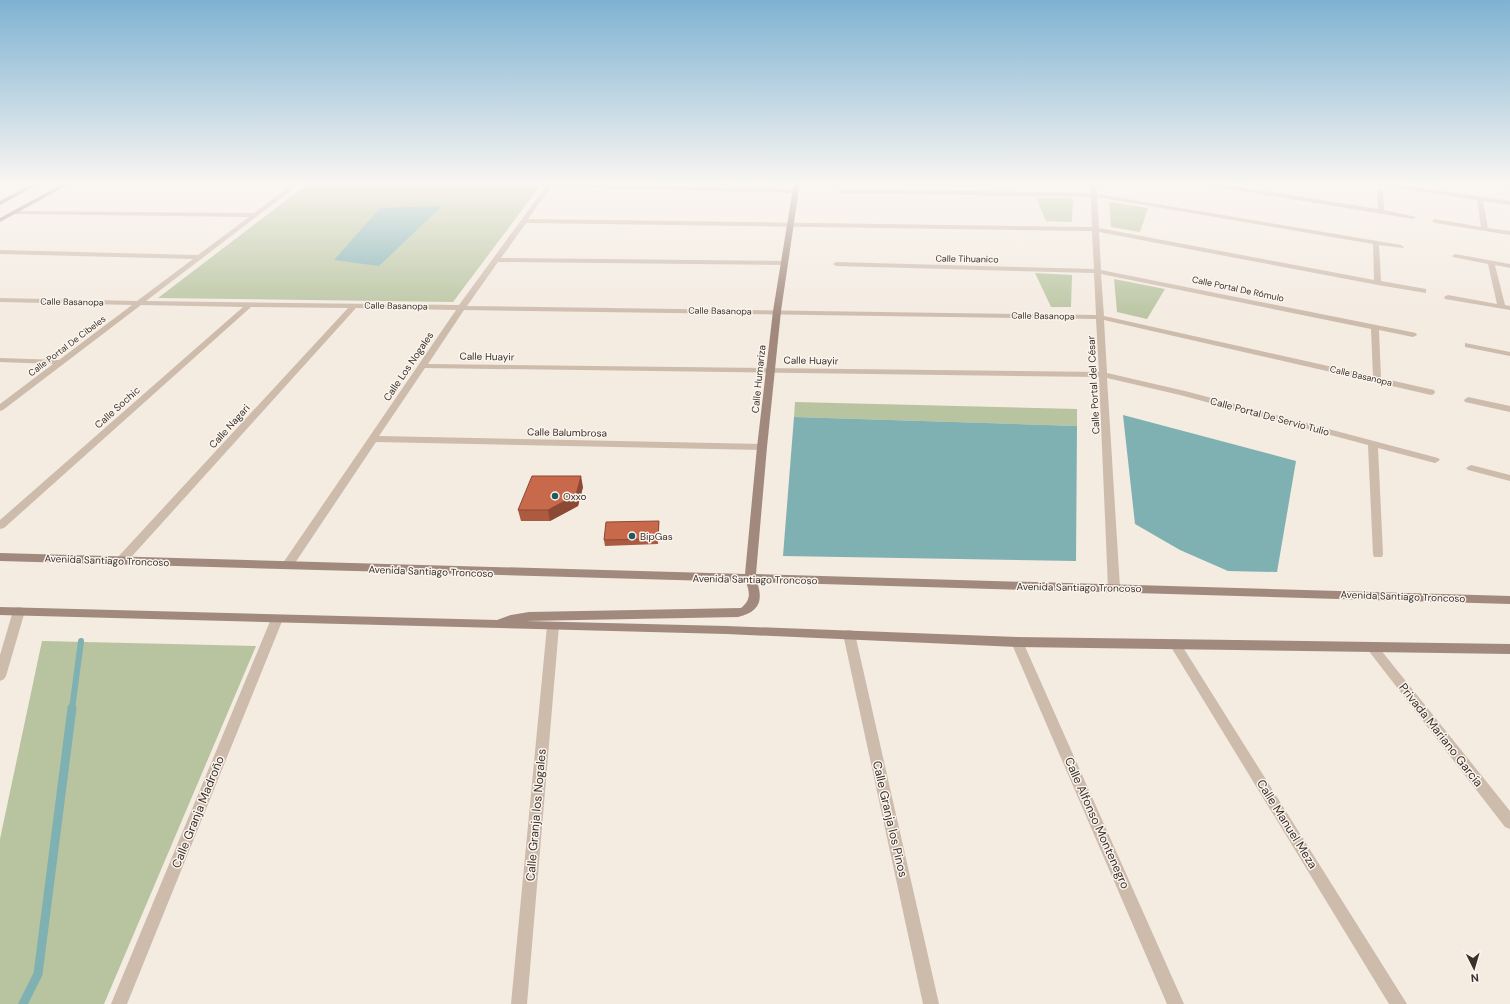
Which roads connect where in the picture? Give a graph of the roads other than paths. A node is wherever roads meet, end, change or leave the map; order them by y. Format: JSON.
{"nodes":[{"id":1,"x":237,"y":229,"type":"edge"},
{"id":2,"x":518,"y":229,"type":"edge"},
{"id":3,"x":789,"y":229,"type":"edge"},
{"id":4,"x":1086,"y":229,"type":"edge"},
{"id":5,"x":1095,"y":229,"type":"junction"},
{"id":6,"x":1293,"y":229,"type":"edge"},
{"id":7,"x":1485,"y":229,"type":"edge"},
{"id":8,"x":1510,"y":233,"type":"edge"},
{"id":9,"x":1376,"y":243,"type":"junction"},
{"id":10,"x":1401,"y":247,"type":"dead end"},
{"id":11,"x":0,"y":252,"type":"edge"},
{"id":12,"x":1455,"y":256,"type":"dead end"},
{"id":13,"x":199,"y":257,"type":"junction"},
{"id":14,"x":496,"y":260,"type":"junction"},
{"id":15,"x":785,"y":263,"type":"junction"},
{"id":16,"x":1492,"y":263,"type":"junction"},
{"id":17,"x":836,"y":264,"type":"dead end"},
{"id":18,"x":1510,"y":266,"type":"edge"},
{"id":19,"x":1097,"y":271,"type":"junction"},
{"id":20,"x":1378,"y":283,"type":"junction"},
{"id":21,"x":1423,"y":291,"type":"dead end"},
{"id":22,"x":1448,"y":296,"type":"dead end"},
{"id":23,"x":0,"y":300,"type":"edge"},
{"id":24,"x":138,"y":303,"type":"junction"},
{"id":25,"x":249,"y":305,"type":"junction"},
{"id":26,"x":354,"y":306,"type":"junction"},
{"id":27,"x":462,"y":307,"type":"junction"},
{"id":28,"x":1502,"y":307,"type":"junction"},
{"id":29,"x":1510,"y":308,"type":"edge"},
{"id":30,"x":777,"y":311,"type":"junction"},
{"id":31,"x":1099,"y":317,"type":"junction"},
{"id":32,"x":1375,"y":328,"type":"junction"},
{"id":33,"x":1413,"y":335,"type":"dead end"},
{"id":34,"x":1468,"y":345,"type":"dead end"},
{"id":35,"x":1510,"y":355,"type":"edge"},
{"id":36,"x":0,"y":360,"type":"edge"},
{"id":37,"x":61,"y":362,"type":"junction"},
{"id":38,"x":422,"y":366,"type":"junction"},
{"id":39,"x":770,"y":371,"type":"junction"},
{"id":40,"x":1104,"y":375,"type":"junction"},
{"id":41,"x":1377,"y":379,"type":"junction"},
{"id":42,"x":1431,"y":392,"type":"dead end"},
{"id":43,"x":1468,"y":400,"type":"dead end"},
{"id":44,"x":0,"y":408,"type":"edge"},
{"id":45,"x":1510,"y":409,"type":"edge"},
{"id":46,"x":372,"y":439,"type":"junction"},
{"id":47,"x":1373,"y":444,"type":"junction"},
{"id":48,"x":762,"y":447,"type":"junction"},
{"id":49,"x":1435,"y":460,"type":"dead end"},
{"id":50,"x":1471,"y":468,"type":"dead end"},
{"id":51,"x":1510,"y":478,"type":"edge"},
{"id":52,"x":0,"y":526,"type":"edge"},
{"id":53,"x":1378,"y":554,"type":"dead end"},
{"id":54,"x":0,"y":557,"type":"edge"},
{"id":55,"x":121,"y":561,"type":"junction"},
{"id":56,"x":287,"y":566,"type":"junction"},
{"id":57,"x":750,"y":579,"type":"junction"},
{"id":58,"x":1114,"y":588,"type":"junction"},
{"id":59,"x":1510,"y":600,"type":"edge"},
{"id":60,"x":0,"y":611,"type":"edge"},
{"id":61,"x":19,"y":611,"type":"junction"},
{"id":62,"x":277,"y":619,"type":"junction"},
{"id":63,"x":498,"y":625,"type":"junction"},
{"id":64,"x":553,"y":626,"type":"junction"},
{"id":65,"x":849,"y":634,"type":"junction"},
{"id":66,"x":1017,"y":642,"type":"junction"},
{"id":67,"x":1175,"y":644,"type":"junction"},
{"id":68,"x":1372,"y":647,"type":"junction"},
{"id":69,"x":1510,"y":650,"type":"edge"},
{"id":70,"x":0,"y":676,"type":"edge"},
{"id":71,"x":1510,"y":822,"type":"edge"},
{"id":72,"x":119,"y":1004,"type":"edge"},
{"id":73,"x":519,"y":1004,"type":"edge"},
{"id":74,"x":931,"y":1004,"type":"edge"},
{"id":75,"x":1176,"y":1004,"type":"edge"},
{"id":76,"x":1399,"y":1004,"type":"edge"}],
"edges":[{"from":1,"to":13,"type":"street","name":"Calle Portal De Cibeles"},
{"from":2,"to":14,"type":"street","name":"Calle Los Nogales"},
{"from":3,"to":15,"type":"main road","name":"Calle Humariza"},
{"from":4,"to":5,"type":"street"},
{"from":5,"to":19,"type":"street","name":"Calle Portal del César"},
{"from":5,"to":20,"type":"street"},
{"from":6,"to":9,"type":"street"},
{"from":7,"to":8,"type":"street"},
{"from":9,"to":10,"type":"street"},
{"from":9,"to":20,"type":"street"},
{"from":11,"to":13,"type":"street"},
{"from":12,"to":16,"type":"street"},
{"from":13,"to":24,"type":"street","name":"Calle Portal De Cibeles"},
{"from":14,"to":15,"type":"street"},
{"from":14,"to":27,"type":"street","name":"Calle Los Nogales"},
{"from":15,"to":30,"type":"main road","name":"Calle Humariza"},
{"from":16,"to":18,"type":"street"},
{"from":16,"to":28,"type":"street"},
{"from":17,"to":19,"type":"street","name":"Calle Tihuanico"},
{"from":19,"to":31,"type":"street","name":"Calle Portal del César"},
{"from":19,"to":32,"type":"street","name":"Calle Portal De Rómulo"},
{"from":20,"to":21,"type":"street"},
{"from":22,"to":28,"type":"street"},
{"from":23,"to":24,"type":"street","name":"Calle Basanopa"},
{"from":24,"to":25,"type":"street","name":"Calle Basanopa"},
{"from":24,"to":37,"type":"street","name":"Calle Portal De Cibeles"},
{"from":25,"to":26,"type":"street","name":"Calle Basanopa"},
{"from":25,"to":52,"type":"street","name":"Calle Sochic"},
{"from":26,"to":27,"type":"street","name":"Calle Basanopa"},
{"from":26,"to":55,"type":"street","name":"Calle Nagari"},
{"from":27,"to":30,"type":"street","name":"Calle Basanopa"},
{"from":27,"to":38,"type":"street","name":"Calle Los Nogales"},
{"from":28,"to":29,"type":"street"},
{"from":30,"to":31,"type":"street","name":"Calle Basanopa"},
{"from":30,"to":39,"type":"main road","name":"Calle Humariza"},
{"from":31,"to":40,"type":"street","name":"Calle Portal del César"},
{"from":31,"to":41,"type":"street","name":"Calle Basanopa"},
{"from":32,"to":33,"type":"street","name":"Calle Portal De Rómulo"},
{"from":32,"to":41,"type":"street"},
{"from":34,"to":35,"type":"street"},
{"from":36,"to":37,"type":"street"},
{"from":37,"to":44,"type":"street","name":"Calle Portal De Cibeles"},
{"from":38,"to":39,"type":"street","name":"Calle Huayir"},
{"from":38,"to":46,"type":"street","name":"Calle Los Nogales"},
{"from":39,"to":40,"type":"street","name":"Calle Huayir"},
{"from":39,"to":48,"type":"main road","name":"Calle Humariza"},
{"from":40,"to":47,"type":"street","name":"Calle Portal De Servio Tulio"},
{"from":40,"to":58,"type":"street","name":"Calle Portal del César"},
{"from":41,"to":42,"type":"street","name":"Calle Basanopa"},
{"from":43,"to":45,"type":"street"},
{"from":46,"to":48,"type":"street","name":"Calle Balumbrosa"},
{"from":46,"to":56,"type":"street","name":"Calle Los Nogales"},
{"from":47,"to":49,"type":"street","name":"Calle Portal De Servio Tulio"},
{"from":47,"to":53,"type":"street"},
{"from":48,"to":57,"type":"main road","name":"Calle Humariza"},
{"from":50,"to":51,"type":"street"},
{"from":54,"to":55,"type":"main road","name":"Avenida Santiago Troncoso"},
{"from":55,"to":56,"type":"main road","name":"Avenida Santiago Troncoso"},
{"from":56,"to":57,"type":"main road","name":"Avenida Santiago Troncoso"},
{"from":57,"to":58,"type":"main road","name":"Avenida Santiago Troncoso"},
{"from":57,"to":63,"type":"main road","name":"Calle Humariza"},
{"from":58,"to":59,"type":"main road","name":"Avenida Santiago Troncoso"},
{"from":60,"to":61,"type":"main road"},
{"from":61,"to":62,"type":"main road"},
{"from":61,"to":70,"type":"street"},
{"from":62,"to":63,"type":"main road"},
{"from":62,"to":72,"type":"street","name":"Calle Granja Madroño"},
{"from":63,"to":64,"type":"main road"},
{"from":64,"to":65,"type":"main road"},
{"from":64,"to":73,"type":"street","name":"Calle Granja los Nogales"},
{"from":65,"to":66,"type":"main road"},
{"from":65,"to":74,"type":"street","name":"Calle Granja los Pinos"},
{"from":66,"to":67,"type":"main road"},
{"from":66,"to":75,"type":"street","name":"Calle Alfonso Montenegro"},
{"from":67,"to":68,"type":"main road"},
{"from":67,"to":76,"type":"street","name":"Calle Manuel Meza"},
{"from":68,"to":69,"type":"main road"},
{"from":68,"to":71,"type":"street","name":"Privada Mariano García"}]}
